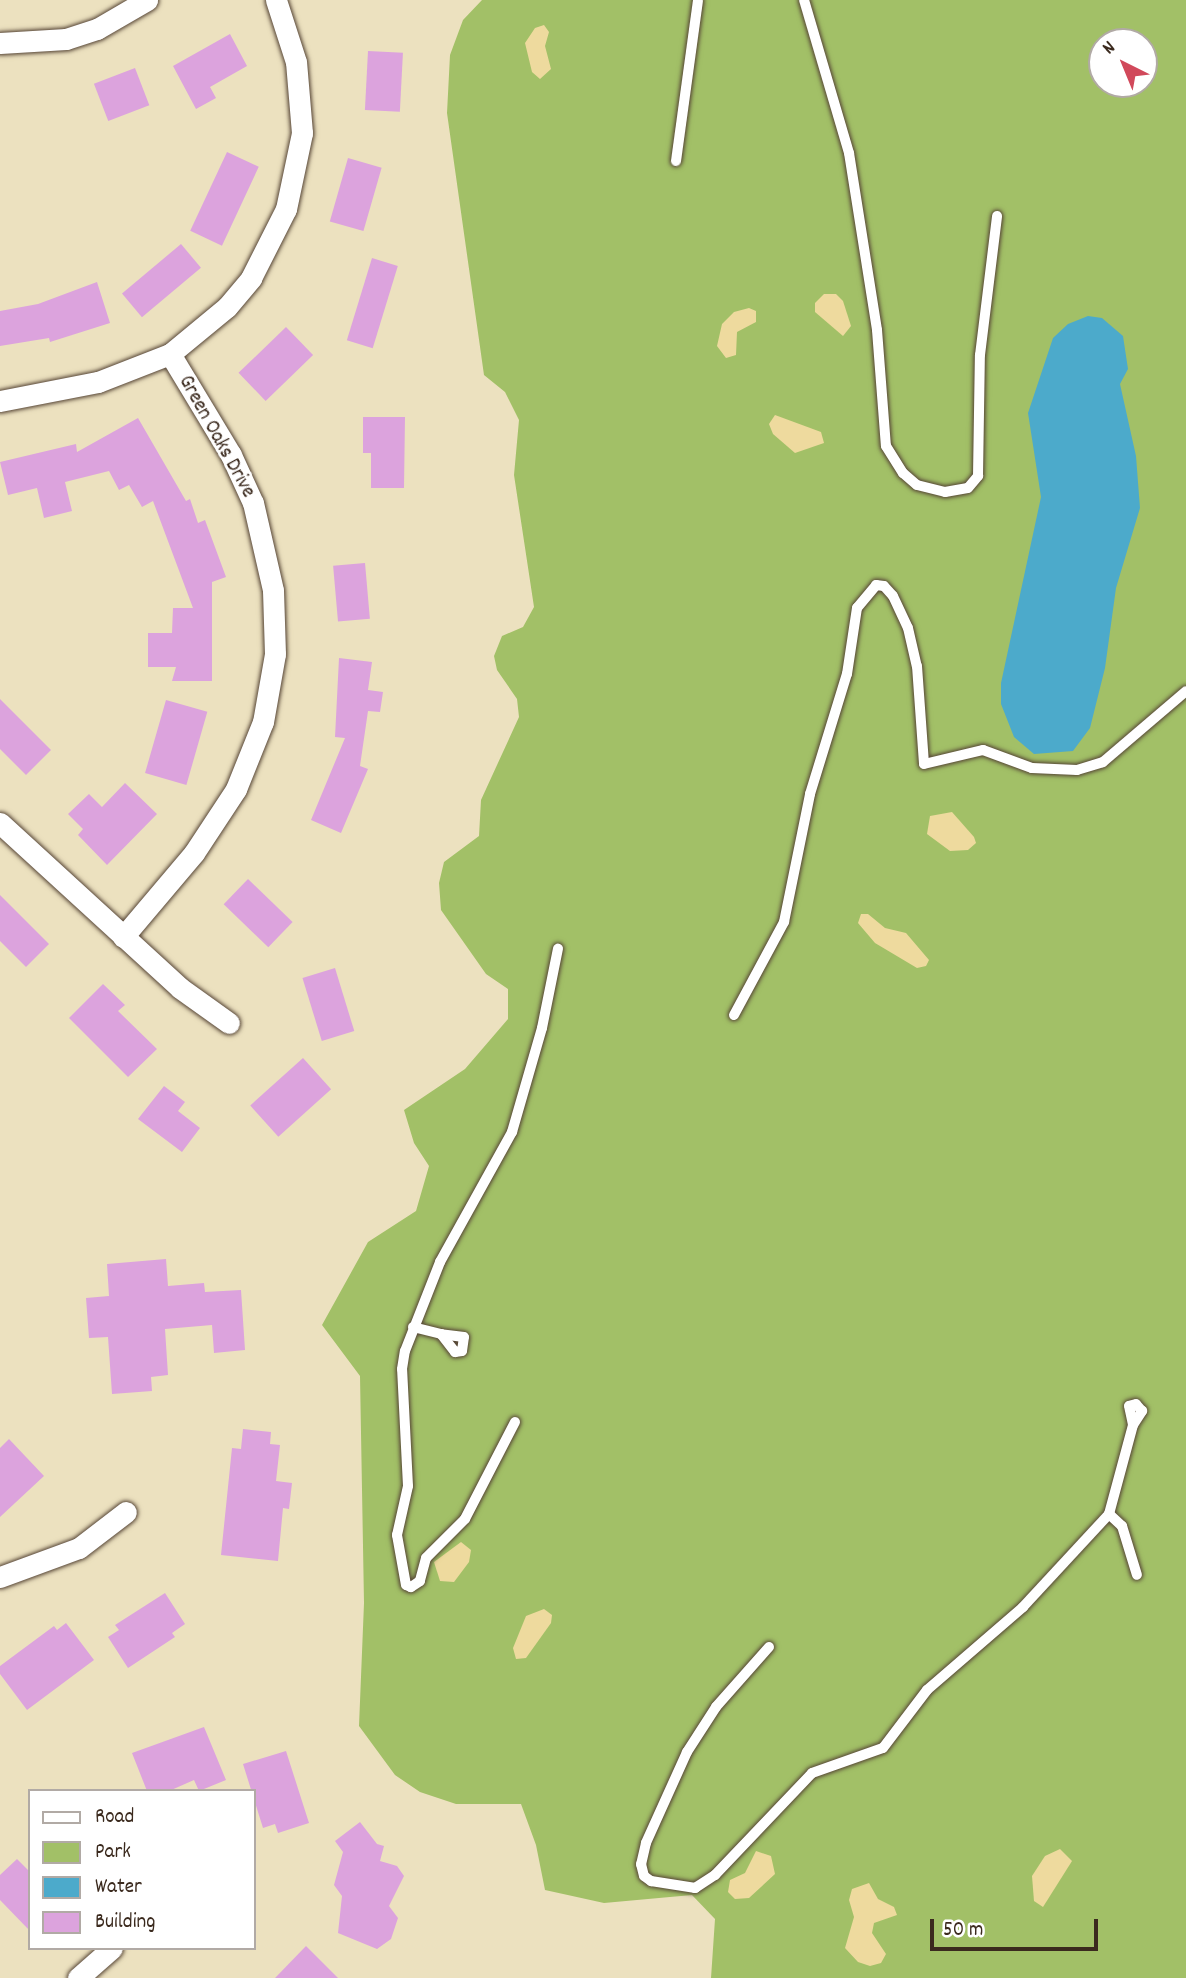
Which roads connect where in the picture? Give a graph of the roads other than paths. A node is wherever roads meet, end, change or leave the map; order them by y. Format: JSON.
{"nodes":[{"id":1,"x":147,"y":0,"type":"edge"},
{"id":2,"x":276,"y":0,"type":"edge"},
{"id":3,"x":698,"y":0,"type":"edge"},
{"id":4,"x":804,"y":0,"type":"edge"},
{"id":5,"x":0,"y":43,"type":"edge"},
{"id":6,"x":676,"y":160,"type":"dead end"},
{"id":7,"x":997,"y":216,"type":"dead end"},
{"id":8,"x":170,"y":354,"type":"junction"},
{"id":9,"x":0,"y":401,"type":"edge"},
{"id":10,"x":1186,"y":691,"type":"edge"},
{"id":11,"x":0,"y":823,"type":"edge"},
{"id":12,"x":123,"y":937,"type":"junction"},
{"id":13,"x":558,"y":948,"type":"dead end"},
{"id":14,"x":734,"y":1015,"type":"dead end"},
{"id":15,"x":229,"y":1023,"type":"dead end"},
{"id":16,"x":413,"y":1327,"type":"junction"},
{"id":17,"x":441,"y":1334,"type":"dead end"},
{"id":18,"x":515,"y":1422,"type":"dead end"},
{"id":19,"x":1133,"y":1425,"type":"dead end"},
{"id":20,"x":126,"y":1512,"type":"dead end"},
{"id":21,"x":1109,"y":1514,"type":"junction"},
{"id":22,"x":1138,"y":1575,"type":"dead end"},
{"id":23,"x":0,"y":1577,"type":"edge"},
{"id":24,"x":769,"y":1647,"type":"dead end"},
{"id":25,"x":109,"y":1950,"type":"edge"},
{"id":26,"x":78,"y":1978,"type":"edge"}],
"edges":[{"from":1,"to":5,"type":"street"},
{"from":2,"to":8,"type":"street"},
{"from":3,"to":6,"type":"lane"},
{"from":4,"to":7,"type":"lane"},
{"from":8,"to":9,"type":"street"},
{"from":8,"to":12,"type":"street","name":"Green Oaks Drive"},
{"from":10,"to":14,"type":"lane"},
{"from":11,"to":12,"type":"street"},
{"from":12,"to":15,"type":"street"},
{"from":13,"to":16,"type":"lane"},
{"from":16,"to":17,"type":"lane"},
{"from":16,"to":18,"type":"lane"},
{"from":19,"to":21,"type":"lane"},
{"from":20,"to":23,"type":"street"},
{"from":21,"to":22,"type":"lane"},
{"from":21,"to":24,"type":"lane"},
{"from":25,"to":26,"type":"street"}]}
